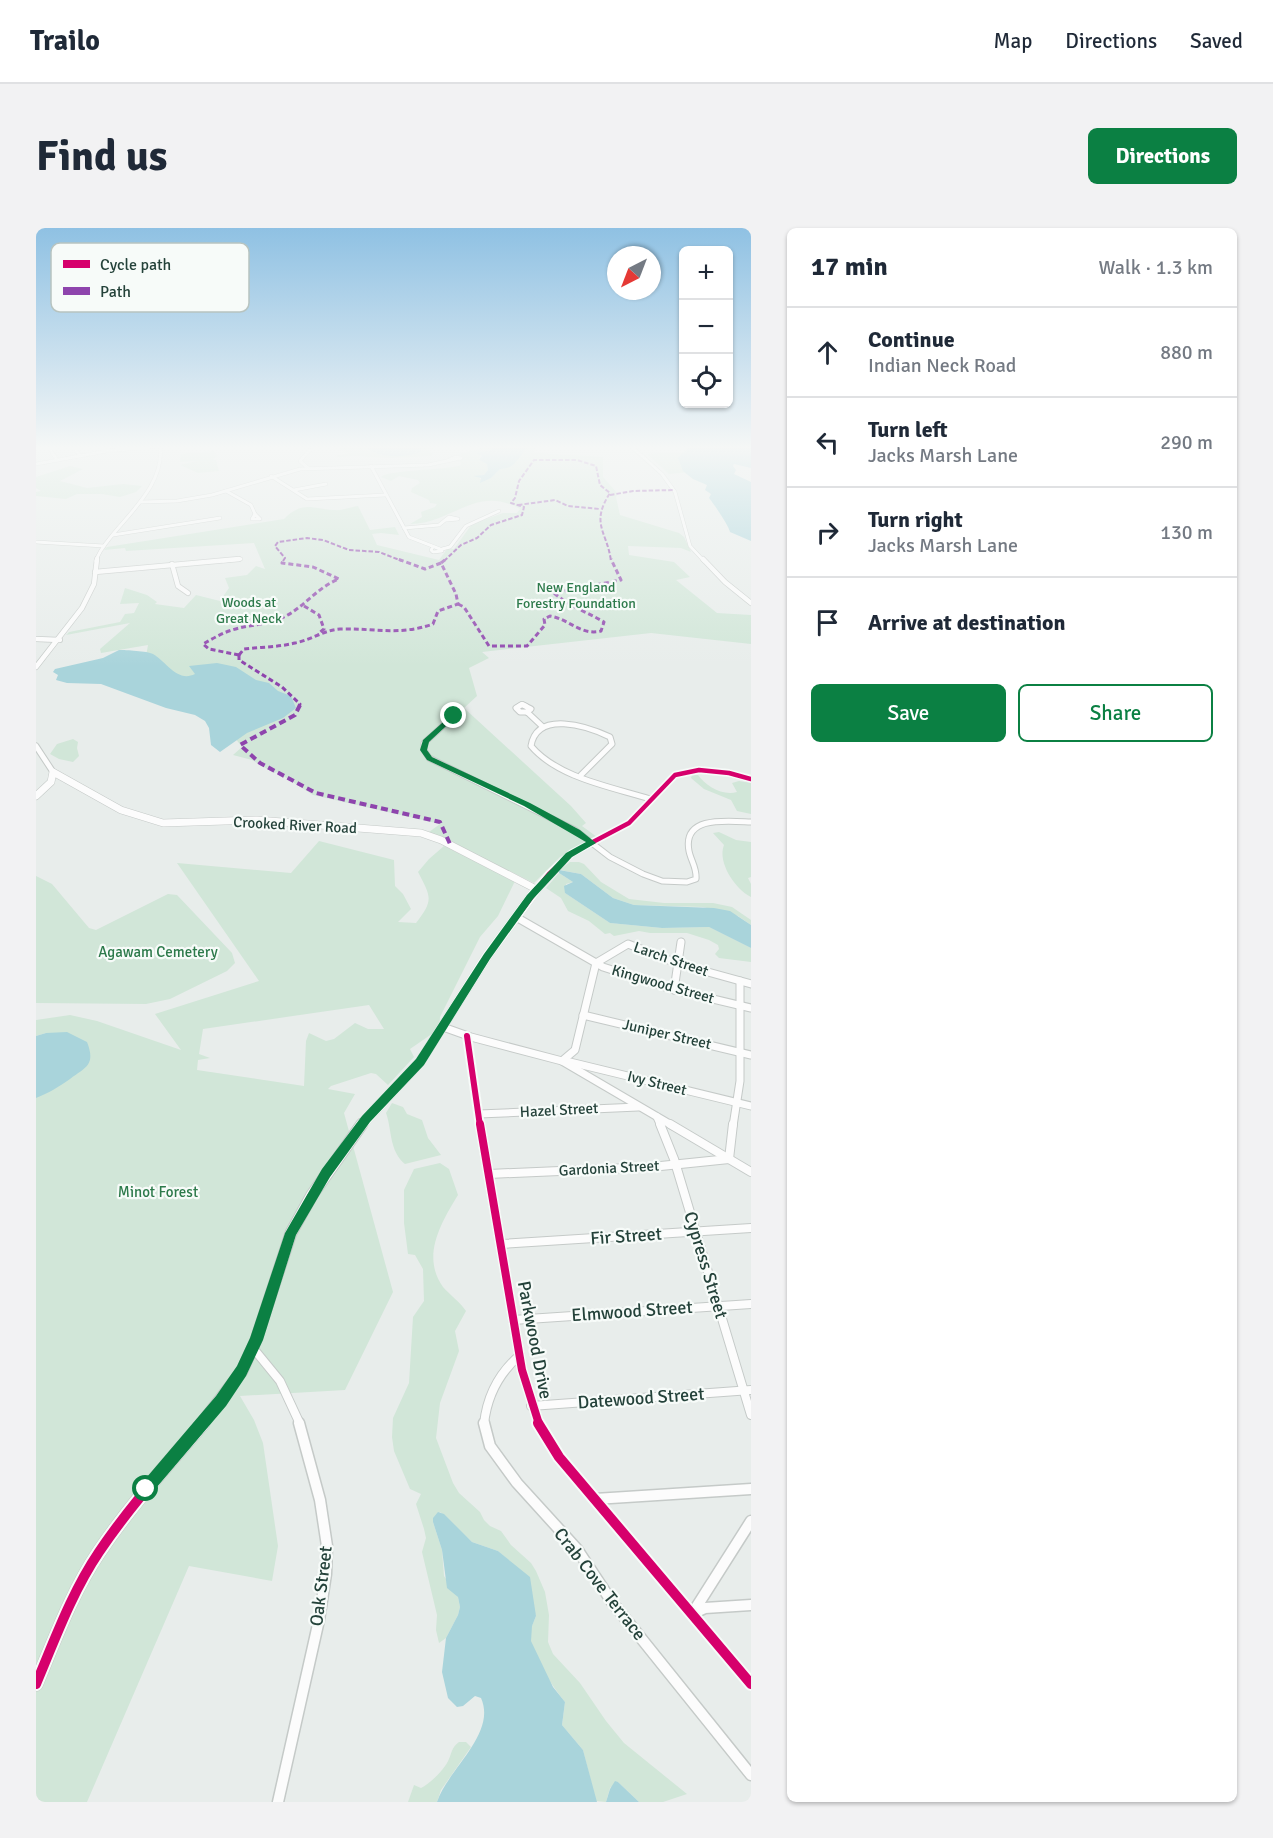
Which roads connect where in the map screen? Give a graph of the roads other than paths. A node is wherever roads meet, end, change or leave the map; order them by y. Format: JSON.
{"nodes":[{"id":1,"x":127,"y":518,"type":"edge"},
{"id":2,"x":217,"y":518,"type":"edge"},
{"id":3,"x":399,"y":518,"type":"edge"},
{"id":4,"x":447,"y":518,"type":"edge"},
{"id":5,"x":456,"y":518,"type":"edge"},
{"id":6,"x":483,"y":518,"type":"edge"},
{"id":7,"x":682,"y":518,"type":"edge"},
{"id":8,"x":447,"y":520,"type":"dead end"},
{"id":9,"x":404,"y":528,"type":"junction"},
{"id":10,"x":113,"y":535,"type":"junction"},
{"id":11,"x":36,"y":542,"type":"edge"},
{"id":12,"x":104,"y":546,"type":"junction"},
{"id":13,"x":241,"y":559,"type":"dead end"},
{"id":14,"x":172,"y":564,"type":"junction"},
{"id":15,"x":96,"y":573,"type":"junction"},
{"id":16,"x":188,"y":593,"type":"dead end"},
{"id":17,"x":751,"y":603,"type":"edge"},
{"id":18,"x":36,"y":639,"type":"edge"},
{"id":19,"x":60,"y":640,"type":"junction"},
{"id":20,"x":36,"y":667,"type":"edge"},
{"id":21,"x":528,"y":712,"type":"dead end"},
{"id":22,"x":456,"y":714,"type":"dead end"},
{"id":23,"x":543,"y":727,"type":"junction"},
{"id":24,"x":36,"y":746,"type":"edge"},
{"id":25,"x":52,"y":772,"type":"junction"},
{"id":26,"x":581,"y":776,"type":"junction"},
{"id":27,"x":751,"y":779,"type":"edge"},
{"id":28,"x":36,"y":796,"type":"edge"},
{"id":29,"x":650,"y":799,"type":"junction"},
{"id":30,"x":751,"y":822,"type":"edge"},
{"id":31,"x":592,"y":843,"type":"junction"},
{"id":32,"x":536,"y":889,"type":"junction"},
{"id":33,"x":516,"y":917,"type":"junction"},
{"id":34,"x":681,"y":942,"type":"dead end"},
{"id":35,"x":596,"y":963,"type":"junction"},
{"id":36,"x":679,"y":964,"type":"junction"},
{"id":37,"x":740,"y":981,"type":"junction"},
{"id":38,"x":751,"y":984,"type":"edge"},
{"id":39,"x":674,"y":990,"type":"junction"},
{"id":40,"x":742,"y":1006,"type":"junction"},
{"id":41,"x":751,"y":1008,"type":"edge"},
{"id":42,"x":583,"y":1015,"type":"junction"},
{"id":43,"x":443,"y":1027,"type":"junction"},
{"id":44,"x":467,"y":1036,"type":"junction"},
{"id":45,"x":741,"y":1052,"type":"junction"},
{"id":46,"x":751,"y":1054,"type":"edge"},
{"id":47,"x":562,"y":1061,"type":"junction"},
{"id":48,"x":738,"y":1103,"type":"junction"},
{"id":49,"x":751,"y":1106,"type":"edge"},
{"id":50,"x":640,"y":1107,"type":"junction"},
{"id":51,"x":479,"y":1114,"type":"junction"},
{"id":52,"x":657,"y":1117,"type":"junction"},
{"id":53,"x":729,"y":1159,"type":"junction"},
{"id":54,"x":675,"y":1165,"type":"junction"},
{"id":55,"x":751,"y":1172,"type":"edge"},
{"id":56,"x":489,"y":1174,"type":"junction"},
{"id":57,"x":751,"y":1227,"type":"edge"},
{"id":58,"x":695,"y":1232,"type":"junction"},
{"id":59,"x":501,"y":1244,"type":"junction"},
{"id":60,"x":751,"y":1304,"type":"edge"},
{"id":61,"x":718,"y":1305,"type":"junction"},
{"id":62,"x":513,"y":1320,"type":"junction"},
{"id":63,"x":253,"y":1348,"type":"junction"},
{"id":64,"x":520,"y":1355,"type":"junction"},
{"id":65,"x":747,"y":1390,"type":"edge"},
{"id":66,"x":531,"y":1406,"type":"junction"},
{"id":67,"x":751,"y":1415,"type":"edge"},
{"id":68,"x":751,"y":1489,"type":"edge"},
{"id":69,"x":595,"y":1499,"type":"junction"},
{"id":70,"x":751,"y":1521,"type":"edge"},
{"id":71,"x":751,"y":1605,"type":"edge"},
{"id":72,"x":692,"y":1614,"type":"junction"},
{"id":73,"x":36,"y":1684,"type":"edge"},
{"id":74,"x":751,"y":1684,"type":"edge"},
{"id":75,"x":751,"y":1775,"type":"edge"},
{"id":76,"x":278,"y":1802,"type":"edge"}],
"edges":[{"from":1,"to":10,"type":"street"},
{"from":2,"to":10,"type":"street"},
{"from":3,"to":9,"type":"street"},
{"from":4,"to":9,"type":"street"},
{"from":5,"to":8,"type":"street"},
{"from":6,"to":9,"type":"street"},
{"from":7,"to":17,"type":"street"},
{"from":10,"to":12,"type":"street"},
{"from":11,"to":12,"type":"street"},
{"from":12,"to":15,"type":"street"},
{"from":13,"to":14,"type":"street"},
{"from":14,"to":15,"type":"street"},
{"from":14,"to":16,"type":"street"},
{"from":15,"to":19,"type":"street"},
{"from":18,"to":19,"type":"street"},
{"from":19,"to":20,"type":"street"},
{"from":21,"to":23,"type":"street"},
{"from":22,"to":31,"type":"street"},
{"from":23,"to":26,"type":"street"},
{"from":23,"to":26,"type":"street"},
{"from":24,"to":25,"type":"street"},
{"from":25,"to":28,"type":"street"},
{"from":25,"to":32,"type":"street","name":"Crooked River Road"},
{"from":26,"to":29,"type":"street"},
{"from":27,"to":29,"type":"street"},
{"from":29,"to":31,"type":"street"},
{"from":30,"to":31,"type":"street"},
{"from":31,"to":32,"type":"street"},
{"from":32,"to":33,"type":"street"},
{"from":33,"to":35,"type":"street","name":"Kingwood Street"},
{"from":33,"to":43,"type":"street"},
{"from":34,"to":36,"type":"street"},
{"from":35,"to":36,"type":"street","name":"Larch Street"},
{"from":35,"to":39,"type":"street","name":"Kingwood Street"},
{"from":35,"to":42,"type":"street"},
{"from":36,"to":37,"type":"street","name":"Larch Street"},
{"from":36,"to":39,"type":"street"},
{"from":37,"to":38,"type":"street","name":"Larch Street"},
{"from":37,"to":40,"type":"street"},
{"from":39,"to":40,"type":"street","name":"Kingwood Street"},
{"from":40,"to":41,"type":"street","name":"Kingwood Street"},
{"from":40,"to":45,"type":"street"},
{"from":42,"to":45,"type":"street","name":"Juniper Street"},
{"from":42,"to":47,"type":"street"},
{"from":43,"to":44,"type":"street"},
{"from":43,"to":63,"type":"street"},
{"from":44,"to":47,"type":"street"},
{"from":44,"to":51,"type":"street","name":"Parkwood Drive"},
{"from":45,"to":46,"type":"street","name":"Juniper Street"},
{"from":45,"to":48,"type":"street"},
{"from":47,"to":48,"type":"street","name":"Ivy Street"},
{"from":47,"to":50,"type":"street"},
{"from":48,"to":49,"type":"street","name":"Ivy Street"},
{"from":48,"to":53,"type":"street"},
{"from":50,"to":51,"type":"street","name":"Hazel Street"},
{"from":50,"to":52,"type":"street"},
{"from":51,"to":56,"type":"street","name":"Parkwood Drive"},
{"from":52,"to":53,"type":"street"},
{"from":52,"to":54,"type":"street","name":"Cypress Street"},
{"from":53,"to":54,"type":"street","name":"Gardonia Street"},
{"from":53,"to":55,"type":"street"},
{"from":54,"to":56,"type":"street","name":"Gardonia Street"},
{"from":54,"to":58,"type":"street","name":"Cypress Street"},
{"from":56,"to":59,"type":"street","name":"Parkwood Drive"},
{"from":57,"to":58,"type":"street","name":"Fir Street"},
{"from":58,"to":59,"type":"street","name":"Fir Street"},
{"from":58,"to":61,"type":"street","name":"Cypress Street"},
{"from":59,"to":62,"type":"street","name":"Parkwood Drive"},
{"from":60,"to":61,"type":"street","name":"Elmwood Street"},
{"from":61,"to":62,"type":"street","name":"Elmwood Street"},
{"from":61,"to":65,"type":"street","name":"Cypress Street"},
{"from":62,"to":64,"type":"street","name":"Parkwood Drive"},
{"from":63,"to":73,"type":"street"},
{"from":63,"to":76,"type":"street","name":"Oak Street"},
{"from":64,"to":66,"type":"street","name":"Parkwood Drive"},
{"from":64,"to":75,"type":"street","name":"Crab Cove Terrace"},
{"from":65,"to":66,"type":"street","name":"Datewood Street"},
{"from":65,"to":67,"type":"street","name":"Cypress Street"},
{"from":66,"to":69,"type":"street","name":"Parkwood Drive"},
{"from":68,"to":69,"type":"street"},
{"from":69,"to":72,"type":"street","name":"Parkwood Drive"},
{"from":70,"to":72,"type":"street"},
{"from":71,"to":72,"type":"street"},
{"from":72,"to":74,"type":"street","name":"Parkwood Drive"}]}
